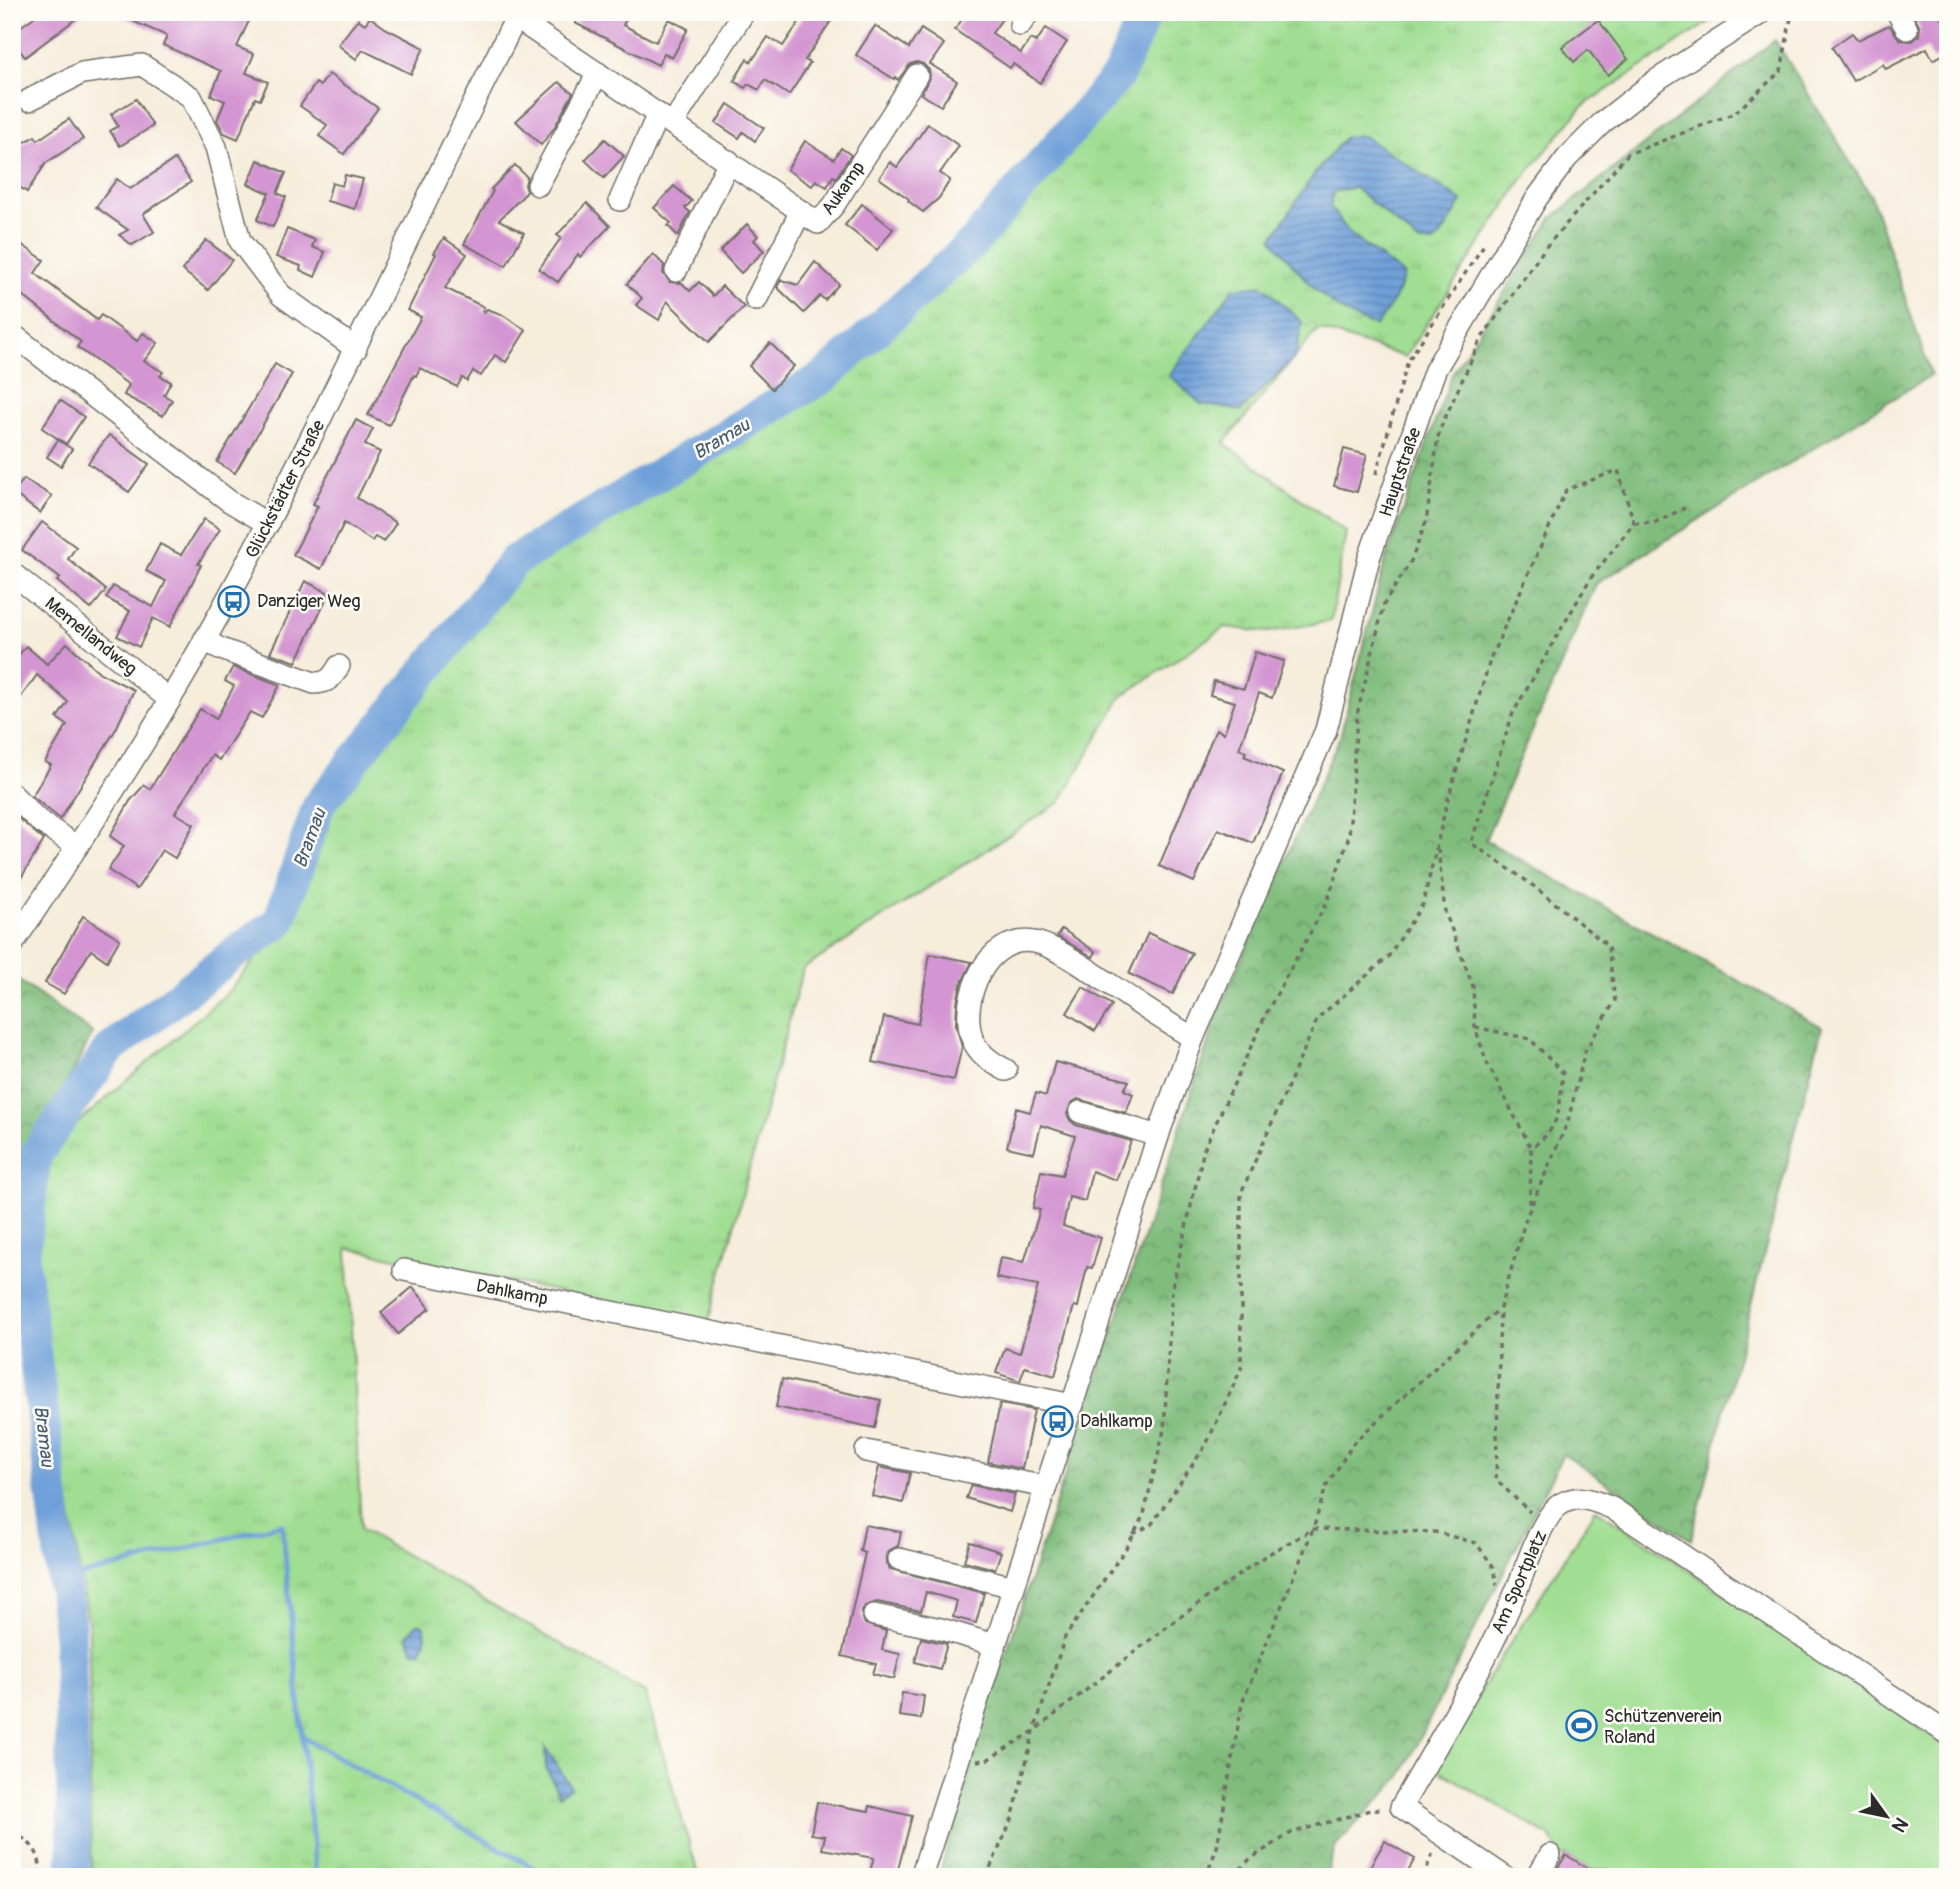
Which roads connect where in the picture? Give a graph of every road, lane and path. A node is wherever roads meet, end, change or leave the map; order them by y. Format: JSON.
{"nodes":[{"id":1,"x":744,"y":12,"type":"edge"},
{"id":2,"x":1763,"y":12,"type":"edge"},
{"id":3,"x":1792,"y":12,"type":"edge"},
{"id":4,"x":518,"y":15,"type":"edge"},
{"id":5,"x":598,"y":73,"type":"junction"},
{"id":6,"x":916,"y":75,"type":"dead end"},
{"id":7,"x":29,"y":100,"type":"dead end"},
{"id":8,"x":666,"y":118,"type":"junction"},
{"id":9,"x":729,"y":161,"type":"junction"},
{"id":10,"x":538,"y":185,"type":"dead end"},
{"id":11,"x":620,"y":200,"type":"dead end"},
{"id":12,"x":801,"y":211,"type":"junction"},
{"id":13,"x":676,"y":271,"type":"dead end"},
{"id":14,"x":755,"y":300,"type":"dead end"},
{"id":15,"x":12,"y":334,"type":"edge"},
{"id":16,"x":356,"y":349,"type":"junction"},
{"id":17,"x":1685,"y":508,"type":"dead end"},
{"id":18,"x":1634,"y":523,"type":"junction"},
{"id":19,"x":268,"y":524,"type":"junction"},
{"id":20,"x":12,"y":573,"type":"edge"},
{"id":21,"x":204,"y":640,"type":"junction"},
{"id":22,"x":339,"y":666,"type":"dead end"},
{"id":23,"x":170,"y":700,"type":"junction"},
{"id":24,"x":12,"y":794,"type":"edge"},
{"id":25,"x":1437,"y":843,"type":"junction"},
{"id":26,"x":77,"y":847,"type":"junction"},
{"id":27,"x":18,"y":923,"type":"edge"},
{"id":28,"x":12,"y":945,"type":"edge"},
{"id":29,"x":1475,"y":1027,"type":"junction"},
{"id":30,"x":1193,"y":1038,"type":"junction"},
{"id":31,"x":1006,"y":1070,"type":"dead end"},
{"id":32,"x":1080,"y":1112,"type":"dead end"},
{"id":33,"x":1158,"y":1136,"type":"junction"},
{"id":34,"x":1531,"y":1148,"type":"junction"},
{"id":35,"x":1530,"y":1209,"type":"junction"},
{"id":36,"x":404,"y":1270,"type":"dead end"},
{"id":37,"x":1500,"y":1308,"type":"junction"},
{"id":38,"x":1073,"y":1405,"type":"junction"},
{"id":39,"x":866,"y":1451,"type":"dead end"},
{"id":40,"x":1046,"y":1487,"type":"junction"},
{"id":41,"x":1543,"y":1526,"type":"junction"},
{"id":42,"x":1313,"y":1529,"type":"junction"},
{"id":43,"x":1133,"y":1534,"type":"junction"},
{"id":44,"x":899,"y":1559,"type":"dead end"},
{"id":45,"x":1014,"y":1587,"type":"junction"},
{"id":46,"x":874,"y":1615,"type":"dead end"},
{"id":47,"x":1505,"y":1618,"type":"junction"},
{"id":48,"x":995,"y":1645,"type":"junction"},
{"id":49,"x":1034,"y":1731,"type":"junction"},
{"id":50,"x":1948,"y":1734,"type":"edge"},
{"id":51,"x":957,"y":1761,"type":"junction"},
{"id":52,"x":1401,"y":1807,"type":"junction"},
{"id":53,"x":12,"y":1832,"type":"edge"},
{"id":54,"x":1441,"y":1835,"type":"junction"},
{"id":55,"x":1550,"y":1855,"type":"dead end"},
{"id":56,"x":40,"y":1877,"type":"edge"},
{"id":57,"x":921,"y":1877,"type":"edge"},
{"id":58,"x":986,"y":1877,"type":"edge"},
{"id":59,"x":1206,"y":1877,"type":"edge"},
{"id":60,"x":1233,"y":1877,"type":"edge"},
{"id":61,"x":1423,"y":1877,"type":"edge"},
{"id":62,"x":1505,"y":1877,"type":"edge"},
{"id":63,"x":1537,"y":1877,"type":"edge"}],
"edges":[{"from":1,"to":8,"type":"street"},
{"from":2,"to":30,"type":"street","name":"Hauptstraße"},
{"from":3,"to":43,"type":"path"},
{"from":4,"to":5,"type":"street","name":"Aukamp"},
{"from":4,"to":16,"type":"street","name":"Glückstädter Straße"},
{"from":5,"to":8,"type":"street","name":"Aukamp"},
{"from":5,"to":10,"type":"street"},
{"from":6,"to":12,"type":"street","name":"Aukamp"},
{"from":7,"to":16,"type":"street"},
{"from":8,"to":9,"type":"street","name":"Aukamp"},
{"from":8,"to":11,"type":"street"},
{"from":9,"to":12,"type":"street","name":"Aukamp"},
{"from":9,"to":13,"type":"street"},
{"from":12,"to":14,"type":"street"},
{"from":15,"to":19,"type":"street"},
{"from":16,"to":19,"type":"street","name":"Glückstädter Straße"},
{"from":17,"to":18,"type":"path"},
{"from":18,"to":25,"type":"path"},
{"from":18,"to":35,"type":"path"},
{"from":19,"to":21,"type":"street","name":"Glückstädter Straße"},
{"from":20,"to":23,"type":"street","name":"Memellandweg"},
{"from":21,"to":22,"type":"street"},
{"from":21,"to":23,"type":"street","name":"Glückstädter Straße"},
{"from":23,"to":26,"type":"street","name":"Glückstädter Straße"},
{"from":24,"to":26,"type":"street"},
{"from":25,"to":29,"type":"path"},
{"from":25,"to":43,"type":"path"},
{"from":26,"to":27,"type":"street","name":"Glückstädter Straße"},
{"from":27,"to":28,"type":"street","name":"Glückstädter Straße"},
{"from":29,"to":34,"type":"path"},
{"from":29,"to":34,"type":"path"},
{"from":30,"to":31,"type":"street"},
{"from":30,"to":33,"type":"street"},
{"from":32,"to":33,"type":"street"},
{"from":33,"to":38,"type":"street"},
{"from":34,"to":35,"type":"path"},
{"from":35,"to":37,"type":"path"},
{"from":36,"to":38,"type":"street","name":"Dahlkamp"},
{"from":37,"to":41,"type":"path"},
{"from":37,"to":42,"type":"path"},
{"from":38,"to":40,"type":"street"},
{"from":39,"to":40,"type":"street"},
{"from":40,"to":45,"type":"street"},
{"from":41,"to":47,"type":"street","name":"Am Sportplatz"},
{"from":41,"to":50,"type":"street","name":"Am Sportplatz"},
{"from":42,"to":47,"type":"path"},
{"from":42,"to":49,"type":"path"},
{"from":42,"to":59,"type":"path"},
{"from":43,"to":49,"type":"path"},
{"from":44,"to":45,"type":"street"},
{"from":45,"to":48,"type":"street"},
{"from":46,"to":48,"type":"street"},
{"from":47,"to":52,"type":"street","name":"Am Sportplatz"},
{"from":48,"to":51,"type":"street"},
{"from":49,"to":51,"type":"path"},
{"from":49,"to":58,"type":"path"},
{"from":51,"to":57,"type":"street"},
{"from":52,"to":54,"type":"street"},
{"from":52,"to":60,"type":"path"},
{"from":53,"to":56,"type":"path"},
{"from":54,"to":61,"type":"path"},
{"from":54,"to":62,"type":"street"},
{"from":55,"to":63,"type":"street"}]}
